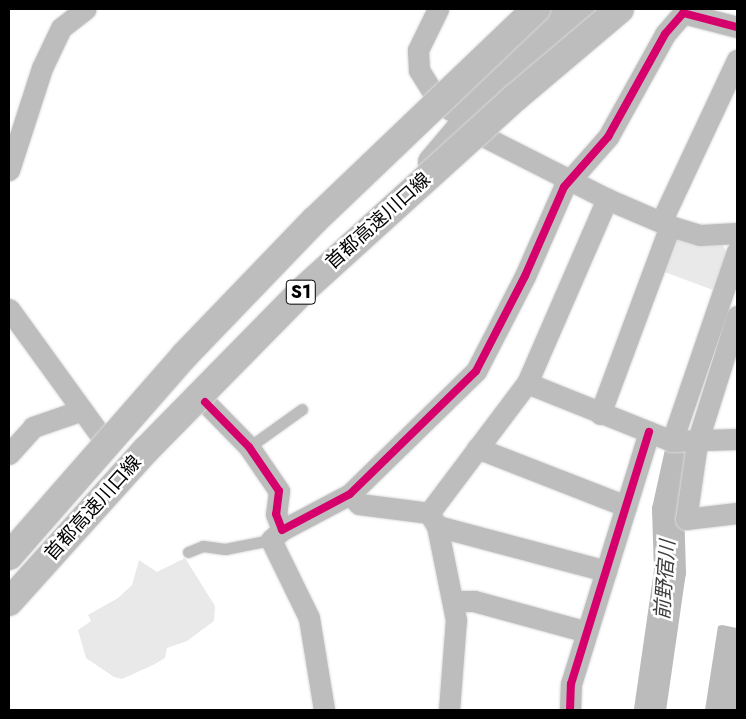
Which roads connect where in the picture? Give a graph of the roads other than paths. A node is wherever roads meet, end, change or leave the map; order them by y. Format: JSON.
{"nodes":[{"id":1,"x":85,"y":9,"type":"edge"},
{"id":2,"x":438,"y":9,"type":"edge"},
{"id":3,"x":562,"y":9,"type":"edge"},
{"id":4,"x":594,"y":9,"type":"edge"},
{"id":5,"x":620,"y":9,"type":"edge"},
{"id":6,"x":544,"y":26,"type":"edge"},
{"id":7,"x":737,"y":27,"type":"edge"},
{"id":8,"x":737,"y":60,"type":"edge"},
{"id":9,"x":432,"y":91,"type":"dead end"},
{"id":10,"x":483,"y":136,"type":"dead end"},
{"id":11,"x":9,"y":170,"type":"edge"},
{"id":12,"x":572,"y":181,"type":"junction"},
{"id":13,"x":607,"y":199,"type":"junction"},
{"id":14,"x":308,"y":216,"type":"dead end"},
{"id":15,"x":666,"y":224,"type":"junction"},
{"id":16,"x":737,"y":233,"type":"edge"},
{"id":17,"x":737,"y":251,"type":"edge"},
{"id":18,"x":349,"y":259,"type":"dead end"},
{"id":19,"x":9,"y":309,"type":"edge"},
{"id":20,"x":737,"y":316,"type":"edge"},
{"id":21,"x":729,"y":372,"type":"edge"},
{"id":22,"x":527,"y":383,"type":"junction"},
{"id":23,"x":204,"y":402,"type":"dead end"},
{"id":24,"x":302,"y":409,"type":"dead end"},
{"id":25,"x":82,"y":410,"type":"junction"},
{"id":26,"x":600,"y":414,"type":"junction"},
{"id":27,"x":649,"y":432,"type":"junction"},
{"id":28,"x":103,"y":439,"type":"dead end"},
{"id":29,"x":737,"y":439,"type":"edge"},
{"id":30,"x":672,"y":441,"type":"junction"},
{"id":31,"x":697,"y":443,"type":"junction"},
{"id":32,"x":249,"y":447,"type":"junction"},
{"id":33,"x":477,"y":448,"type":"junction"},
{"id":34,"x":9,"y":454,"type":"edge"},
{"id":35,"x":350,"y":494,"type":"junction"},
{"id":36,"x":626,"y":506,"type":"junction"},
{"id":37,"x":737,"y":513,"type":"edge"},
{"id":38,"x":433,"y":520,"type":"junction"},
{"id":39,"x":276,"y":535,"type":"junction"},
{"id":40,"x":188,"y":552,"type":"dead end"},
{"id":41,"x":9,"y":556,"type":"edge"},
{"id":42,"x":606,"y":571,"type":"junction"},
{"id":43,"x":454,"y":601,"type":"junction"},
{"id":44,"x":9,"y":602,"type":"edge"},
{"id":45,"x":587,"y":632,"type":"junction"},
{"id":46,"x":324,"y":710,"type":"edge"},
{"id":47,"x":449,"y":710,"type":"edge"},
{"id":48,"x":570,"y":710,"type":"edge"}],
"edges":[{"from":1,"to":11,"type":"street"},
{"from":2,"to":9,"type":"street"},
{"from":3,"to":6,"type":"highway"},
{"from":4,"to":6,"type":"highway"},
{"from":5,"to":44,"type":"highway","name":"首都高速川口線","number":"S1","bridge":true},
{"from":6,"to":14,"type":"highway"},
{"from":6,"to":18,"type":"highway"},
{"from":6,"to":41,"type":"highway","name":"首都高速川口線","number":"S1","bridge":true},
{"from":7,"to":12,"type":"street"},
{"from":8,"to":15,"type":"street"},
{"from":10,"to":12,"type":"street"},
{"from":12,"to":13,"type":"street"},
{"from":12,"to":35,"type":"street"},
{"from":13,"to":15,"type":"street"},
{"from":13,"to":22,"type":"street"},
{"from":15,"to":16,"type":"street"},
{"from":15,"to":26,"type":"street"},
{"from":17,"to":30,"type":"street"},
{"from":19,"to":25,"type":"street"},
{"from":20,"to":21,"type":"street"},
{"from":21,"to":31,"type":"street"},
{"from":22,"to":26,"type":"street"},
{"from":22,"to":33,"type":"street"},
{"from":23,"to":32,"type":"street"},
{"from":24,"to":32,"type":"lane"},
{"from":25,"to":28,"type":"street"},
{"from":25,"to":34,"type":"street"},
{"from":26,"to":27,"type":"street"},
{"from":27,"to":30,"type":"street"},
{"from":27,"to":36,"type":"street"},
{"from":29,"to":31,"type":"street"},
{"from":30,"to":31,"type":"street"},
{"from":31,"to":37,"type":"street"},
{"from":32,"to":39,"type":"street"},
{"from":33,"to":36,"type":"street"},
{"from":33,"to":38,"type":"street"},
{"from":35,"to":38,"type":"street"},
{"from":35,"to":39,"type":"street"},
{"from":36,"to":42,"type":"street"},
{"from":38,"to":42,"type":"street"},
{"from":38,"to":43,"type":"street"},
{"from":39,"to":40,"type":"lane"},
{"from":39,"to":46,"type":"street"},
{"from":42,"to":45,"type":"street"},
{"from":43,"to":45,"type":"street"},
{"from":43,"to":47,"type":"street"},
{"from":45,"to":48,"type":"street"}]}
